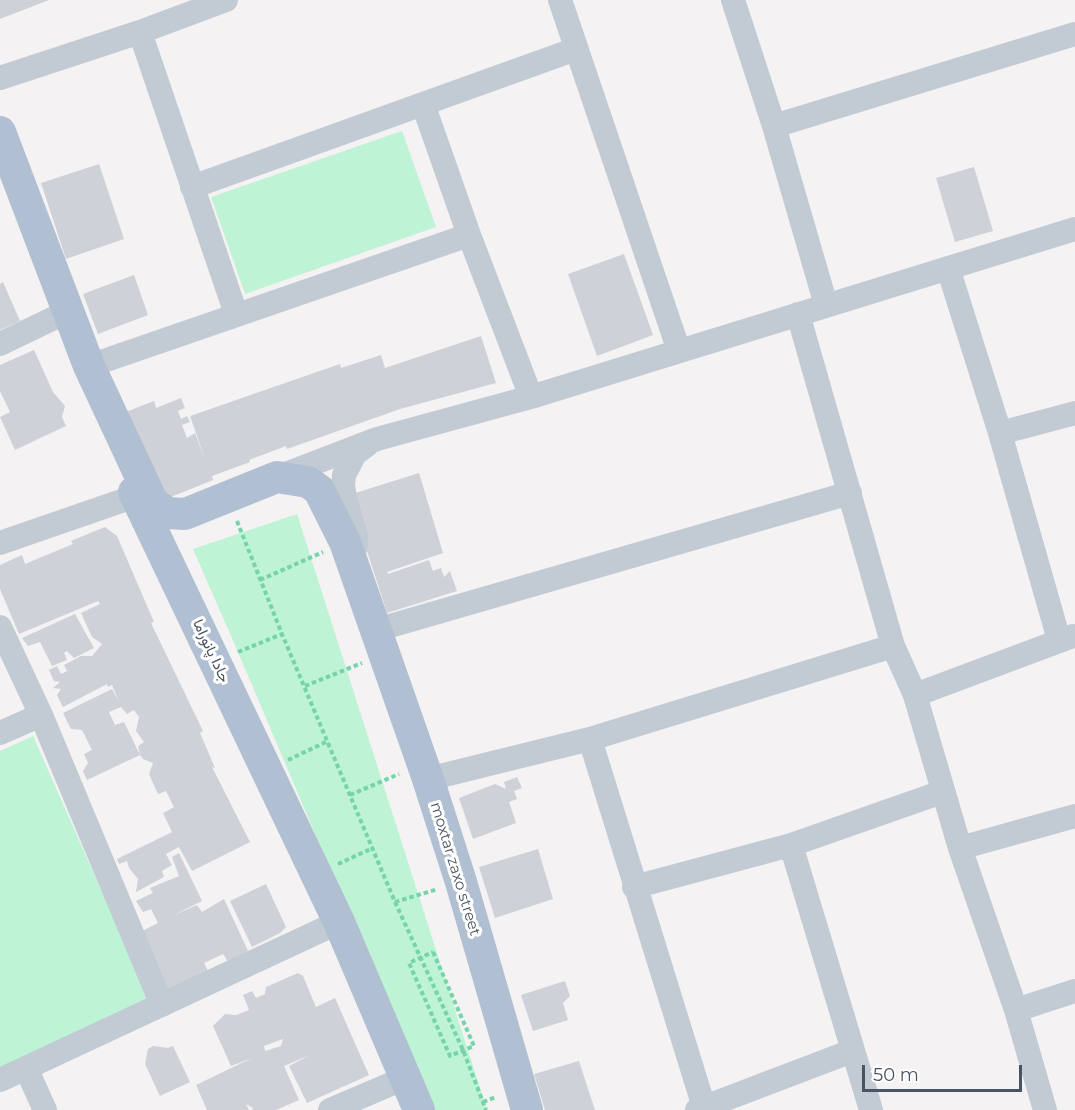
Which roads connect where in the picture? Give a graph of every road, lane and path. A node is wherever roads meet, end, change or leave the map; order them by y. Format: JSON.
{"nodes":[{"id":1,"x":226,"y":0,"type":"edge"},
{"id":2,"x":560,"y":0,"type":"edge"},
{"id":3,"x":733,"y":0,"type":"edge"},
{"id":4,"x":140,"y":32,"type":"junction"},
{"id":5,"x":1075,"y":34,"type":"edge"},
{"id":6,"x":576,"y":49,"type":"junction"},
{"id":7,"x":0,"y":78,"type":"edge"},
{"id":8,"x":423,"y":104,"type":"junction"},
{"id":9,"x":774,"y":126,"type":"junction"},
{"id":10,"x":0,"y":132,"type":"edge"},
{"id":11,"x":192,"y":187,"type":"junction"},
{"id":12,"x":0,"y":193,"type":"edge"},
{"id":13,"x":1075,"y":229,"type":"edge"},
{"id":14,"x":469,"y":235,"type":"junction"},
{"id":15,"x":948,"y":268,"type":"junction"},
{"id":16,"x":826,"y":305,"type":"junction"},
{"id":17,"x":236,"y":314,"type":"junction"},
{"id":18,"x":798,"y":314,"type":"junction"},
{"id":19,"x":52,"y":319,"type":"junction"},
{"id":20,"x":0,"y":344,"type":"edge"},
{"id":21,"x":679,"y":351,"type":"junction"},
{"id":22,"x":89,"y":366,"type":"junction"},
{"id":23,"x":531,"y":397,"type":"junction"},
{"id":24,"x":1075,"y":412,"type":"edge"},
{"id":25,"x":1000,"y":433,"type":"junction"},
{"id":26,"x":377,"y":439,"type":"junction"},
{"id":27,"x":278,"y":477,"type":"junction"},
{"id":28,"x":850,"y":493,"type":"junction"},
{"id":29,"x":136,"y":496,"type":"junction"},
{"id":30,"x":228,"y":498,"type":"junction"},
{"id":31,"x":0,"y":543,"type":"edge"},
{"id":32,"x":349,"y":551,"type":"junction"},
{"id":33,"x":260,"y":580,"type":"junction"},
{"id":34,"x":0,"y":627,"type":"edge"},
{"id":35,"x":282,"y":634,"type":"junction"},
{"id":36,"x":1067,"y":637,"type":"edge"},
{"id":37,"x":380,"y":642,"type":"junction"},
{"id":38,"x":893,"y":646,"type":"junction"},
{"id":39,"x":215,"y":661,"type":"junction"},
{"id":40,"x":305,"y":686,"type":"junction"},
{"id":41,"x":915,"y":695,"type":"junction"},
{"id":42,"x":41,"y":715,"type":"junction"},
{"id":43,"x":0,"y":733,"type":"edge"},
{"id":44,"x":590,"y":739,"type":"junction"},
{"id":45,"x":328,"y":741,"type":"junction"},
{"id":46,"x":267,"y":770,"type":"junction"},
{"id":47,"x":424,"y":772,"type":"junction"},
{"id":48,"x":942,"y":792,"type":"junction"},
{"id":49,"x":350,"y":795,"type":"junction"},
{"id":50,"x":1075,"y":816,"type":"edge"},
{"id":51,"x":791,"y":845,"type":"junction"},
{"id":52,"x":373,"y":848,"type":"junction"},
{"id":53,"x":960,"y":848,"type":"junction"},
{"id":54,"x":316,"y":874,"type":"junction"},
{"id":55,"x":461,"y":882,"type":"junction"},
{"id":56,"x":634,"y":887,"type":"junction"},
{"id":57,"x":395,"y":902,"type":"junction"},
{"id":58,"x":339,"y":922,"type":"junction"},
{"id":59,"x":422,"y":958,"type":"junction"},
{"id":60,"x":1075,"y":991,"type":"edge"},
{"id":61,"x":162,"y":1005,"type":"junction"},
{"id":62,"x":1016,"y":1010,"type":"junction"},
{"id":63,"x":463,"y":1050,"type":"junction"},
{"id":64,"x":852,"y":1051,"type":"junction"},
{"id":65,"x":26,"y":1068,"type":"junction"},
{"id":66,"x":405,"y":1078,"type":"junction"},
{"id":67,"x":0,"y":1080,"type":"edge"},
{"id":68,"x":701,"y":1109,"type":"edge"},
{"id":69,"x":45,"y":1110,"type":"edge"},
{"id":70,"x":330,"y":1110,"type":"edge"},
{"id":71,"x":419,"y":1110,"type":"edge"},
{"id":72,"x":486,"y":1110,"type":"edge"},
{"id":73,"x":527,"y":1110,"type":"edge"},
{"id":74,"x":871,"y":1110,"type":"edge"},
{"id":75,"x":1045,"y":1110,"type":"edge"}],
"edges":[{"from":1,"to":4,"type":"street"},
{"from":2,"to":6,"type":"street"},
{"from":3,"to":9,"type":"street"},
{"from":4,"to":7,"type":"street"},
{"from":4,"to":11,"type":"street"},
{"from":5,"to":9,"type":"street"},
{"from":6,"to":8,"type":"street"},
{"from":6,"to":21,"type":"street"},
{"from":8,"to":11,"type":"street"},
{"from":8,"to":14,"type":"street"},
{"from":9,"to":16,"type":"street"},
{"from":10,"to":22,"type":"main road"},
{"from":11,"to":17,"type":"street"},
{"from":12,"to":19,"type":"main road","name":"جادا پانوراما"},
{"from":13,"to":15,"type":"street"},
{"from":14,"to":17,"type":"street"},
{"from":14,"to":23,"type":"street"},
{"from":15,"to":16,"type":"street"},
{"from":15,"to":25,"type":"street"},
{"from":16,"to":18,"type":"street"},
{"from":17,"to":22,"type":"street"},
{"from":18,"to":21,"type":"street"},
{"from":18,"to":28,"type":"street"},
{"from":19,"to":20,"type":"street"},
{"from":19,"to":29,"type":"main road","name":"جادا پانوراما"},
{"from":21,"to":23,"type":"street"},
{"from":22,"to":30,"type":"main road"},
{"from":23,"to":26,"type":"street"},
{"from":24,"to":25,"type":"street"},
{"from":25,"to":36,"type":"street"},
{"from":26,"to":27,"type":"street"},
{"from":26,"to":32,"type":"street"},
{"from":27,"to":30,"type":"main road"},
{"from":27,"to":32,"type":"main road","name":"moxtar zaxo street"},
{"from":28,"to":37,"type":"street"},
{"from":28,"to":38,"type":"street"},
{"from":29,"to":31,"type":"street"},
{"from":29,"to":39,"type":"main road","name":"جادا پانوراما"},
{"from":30,"to":33,"type":"path"},
{"from":32,"to":33,"type":"path"},
{"from":32,"to":37,"type":"main road","name":"moxtar zaxo street"},
{"from":33,"to":35,"type":"path"},
{"from":34,"to":42,"type":"street"},
{"from":35,"to":39,"type":"path"},
{"from":35,"to":40,"type":"path"},
{"from":36,"to":41,"type":"street"},
{"from":37,"to":40,"type":"path"},
{"from":37,"to":47,"type":"main road","name":"moxtar zaxo street"},
{"from":38,"to":41,"type":"street"},
{"from":38,"to":44,"type":"street"},
{"from":39,"to":46,"type":"main road","name":"جادا پانوراما"},
{"from":40,"to":45,"type":"path"},
{"from":41,"to":48,"type":"street"},
{"from":42,"to":43,"type":"street"},
{"from":42,"to":61,"type":"street"},
{"from":44,"to":47,"type":"street"},
{"from":44,"to":56,"type":"street"},
{"from":45,"to":46,"type":"path"},
{"from":45,"to":49,"type":"path"},
{"from":46,"to":54,"type":"main road","name":"جادا پانوراما"},
{"from":47,"to":49,"type":"path"},
{"from":47,"to":55,"type":"main road","name":"moxtar zaxo street"},
{"from":48,"to":51,"type":"street"},
{"from":48,"to":53,"type":"street"},
{"from":49,"to":52,"type":"path"},
{"from":50,"to":53,"type":"street"},
{"from":51,"to":56,"type":"street"},
{"from":51,"to":64,"type":"street"},
{"from":52,"to":54,"type":"path"},
{"from":52,"to":57,"type":"path"},
{"from":53,"to":62,"type":"street"},
{"from":54,"to":58,"type":"main road","name":"جادا پانوراما"},
{"from":55,"to":57,"type":"path"},
{"from":55,"to":73,"type":"main road","name":"moxtar zaxo street"},
{"from":56,"to":68,"type":"street"},
{"from":57,"to":59,"type":"path"},
{"from":58,"to":61,"type":"street"},
{"from":58,"to":66,"type":"main road","name":"جادا پانوراما"},
{"from":59,"to":63,"type":"path"},
{"from":59,"to":63,"type":"path"},
{"from":59,"to":63,"type":"path"},
{"from":60,"to":62,"type":"street"},
{"from":61,"to":65,"type":"street"},
{"from":62,"to":75,"type":"street"},
{"from":63,"to":72,"type":"path"},
{"from":64,"to":68,"type":"street"},
{"from":64,"to":74,"type":"street"},
{"from":65,"to":67,"type":"street"},
{"from":65,"to":69,"type":"street"},
{"from":66,"to":70,"type":"street"},
{"from":66,"to":71,"type":"main road","name":"جادا پانوراما"}]}
